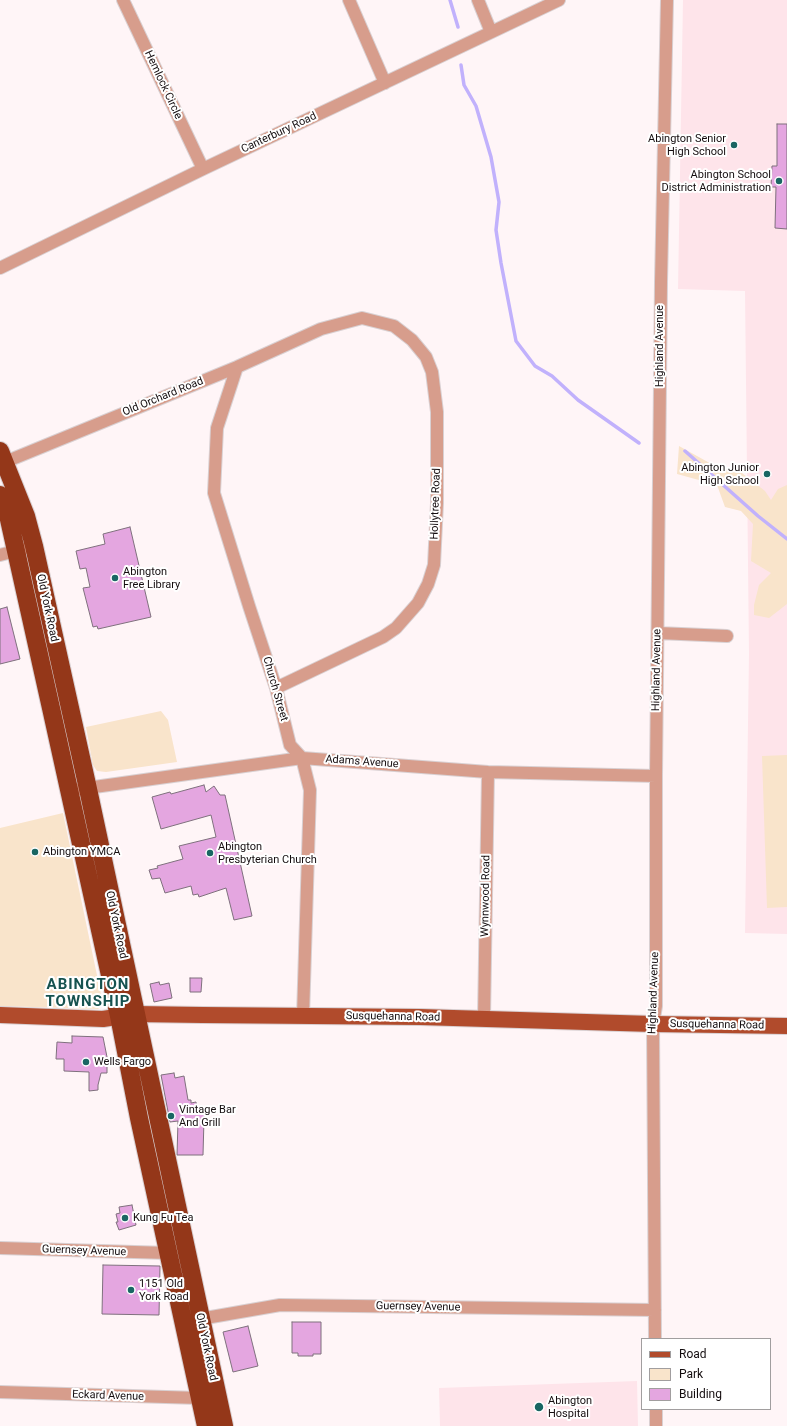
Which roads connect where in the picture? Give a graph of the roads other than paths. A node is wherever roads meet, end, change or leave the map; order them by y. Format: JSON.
{"nodes":[{"id":1,"x":123,"y":0,"type":"edge"},
{"id":2,"x":349,"y":0,"type":"edge"},
{"id":3,"x":478,"y":0,"type":"edge"},
{"id":4,"x":559,"y":0,"type":"edge"},
{"id":5,"x":667,"y":0,"type":"edge"},
{"id":6,"x":491,"y":32,"type":"junction"},
{"id":7,"x":385,"y":83,"type":"junction"},
{"id":8,"x":203,"y":169,"type":"junction"},
{"id":9,"x":0,"y":268,"type":"edge"},
{"id":10,"x":321,"y":329,"type":"joint"},
{"id":11,"x":237,"y":367,"type":"junction"},
{"id":12,"x":2,"y":457,"type":"edge"},
{"id":13,"x":0,"y":495,"type":"edge"},
{"id":14,"x":34,"y":546,"type":"junction"},
{"id":15,"x":8,"y":553,"type":"edge"},
{"id":16,"x":658,"y":633,"type":"junction"},
{"id":17,"x":727,"y":636,"type":"dead end"},
{"id":18,"x":276,"y":688,"type":"junction"},
{"id":19,"x":302,"y":758,"type":"junction"},
{"id":20,"x":488,"y":772,"type":"junction"},
{"id":21,"x":656,"y":776,"type":"junction"},
{"id":22,"x":88,"y":789,"type":"junction"},
{"id":23,"x":69,"y":791,"type":"junction"},
{"id":24,"x":0,"y":1015,"type":"edge"},
{"id":25,"x":127,"y":1015,"type":"junction"},
{"id":26,"x":303,"y":1016,"type":"junction"},
{"id":27,"x":484,"y":1019,"type":"junction"},
{"id":28,"x":653,"y":1024,"type":"junction"},
{"id":29,"x":787,"y":1026,"type":"edge"},
{"id":30,"x":0,"y":1248,"type":"edge"},
{"id":31,"x":168,"y":1253,"type":"junction"},
{"id":32,"x":655,"y":1310,"type":"junction"},
{"id":33,"x":200,"y":1318,"type":"junction"},
{"id":34,"x":183,"y":1323,"type":"junction"},
{"id":35,"x":655,"y":1338,"type":"edge"},
{"id":36,"x":0,"y":1392,"type":"edge"},
{"id":37,"x":217,"y":1395,"type":"junction"},
{"id":38,"x":199,"y":1398,"type":"junction"},
{"id":39,"x":656,"y":1410,"type":"edge"},
{"id":40,"x":206,"y":1426,"type":"edge"},
{"id":41,"x":224,"y":1426,"type":"edge"},
{"id":42,"x":656,"y":1426,"type":"edge"}],
"edges":[{"from":1,"to":8,"type":"street","name":"Hemlock Circle"},
{"from":2,"to":7,"type":"street"},
{"from":3,"to":6,"type":"street"},
{"from":4,"to":6,"type":"street","name":"Canterbury Road"},
{"from":5,"to":16,"type":"street","name":"Highland Avenue"},
{"from":6,"to":7,"type":"street","name":"Canterbury Road"},
{"from":7,"to":8,"type":"street","name":"Canterbury Road"},
{"from":8,"to":9,"type":"street","name":"Canterbury Road"},
{"from":10,"to":11,"type":"street","name":"Old Orchard Road"},
{"from":10,"to":18,"type":"street","name":"Hollytree Road"},
{"from":11,"to":12,"type":"street","name":"Old Orchard Road"},
{"from":11,"to":18,"type":"street","name":"Church Street"},
{"from":12,"to":14,"type":"highway","name":"Old York Road"},
{"from":13,"to":15,"type":"highway","name":"Old York Road"},
{"from":14,"to":15,"type":"street"},
{"from":14,"to":22,"type":"highway","name":"Old York Road"},
{"from":15,"to":23,"type":"highway","name":"Old York Road"},
{"from":16,"to":17,"type":"street"},
{"from":16,"to":21,"type":"street","name":"Highland Avenue"},
{"from":18,"to":19,"type":"street","name":"Church Street"},
{"from":19,"to":20,"type":"street","name":"Adams Avenue"},
{"from":19,"to":22,"type":"street","name":"Adams Avenue"},
{"from":19,"to":26,"type":"street","name":"Church Street"},
{"from":20,"to":21,"type":"street","name":"Adams Avenue"},
{"from":20,"to":27,"type":"street","name":"Wynnwood Road"},
{"from":21,"to":28,"type":"street","name":"Highland Avenue"},
{"from":22,"to":23,"type":"street","name":"Adams Avenue"},
{"from":22,"to":25,"type":"highway","name":"Old York Road"},
{"from":23,"to":25,"type":"highway","name":"Old York Road"},
{"from":24,"to":25,"type":"main road","name":"Susquehanna Road"},
{"from":25,"to":26,"type":"main road","name":"Susquehanna Road"},
{"from":25,"to":31,"type":"highway","name":"Old York Road"},
{"from":25,"to":33,"type":"highway","name":"Old York Road"},
{"from":26,"to":27,"type":"main road","name":"Susquehanna Road"},
{"from":27,"to":28,"type":"main road","name":"Susquehanna Road"},
{"from":28,"to":29,"type":"main road","name":"Susquehanna Road"},
{"from":28,"to":32,"type":"street","name":"Highland Avenue"},
{"from":30,"to":31,"type":"street","name":"Guernsey Avenue"},
{"from":31,"to":34,"type":"highway","name":"Old York Road"},
{"from":32,"to":33,"type":"street","name":"Guernsey Avenue"},
{"from":32,"to":35,"type":"street","name":"Highland Avenue"},
{"from":33,"to":34,"type":"street","name":"Guernsey Avenue"},
{"from":33,"to":37,"type":"highway","name":"Old York Road"},
{"from":34,"to":38,"type":"highway","name":"Old York Road"},
{"from":36,"to":38,"type":"street","name":"Eckard Avenue"},
{"from":37,"to":38,"type":"street","name":"Eckard Avenue"},
{"from":37,"to":41,"type":"highway","name":"Old York Road"},
{"from":38,"to":40,"type":"highway","name":"Old York Road"},
{"from":39,"to":42,"type":"street"}]}
